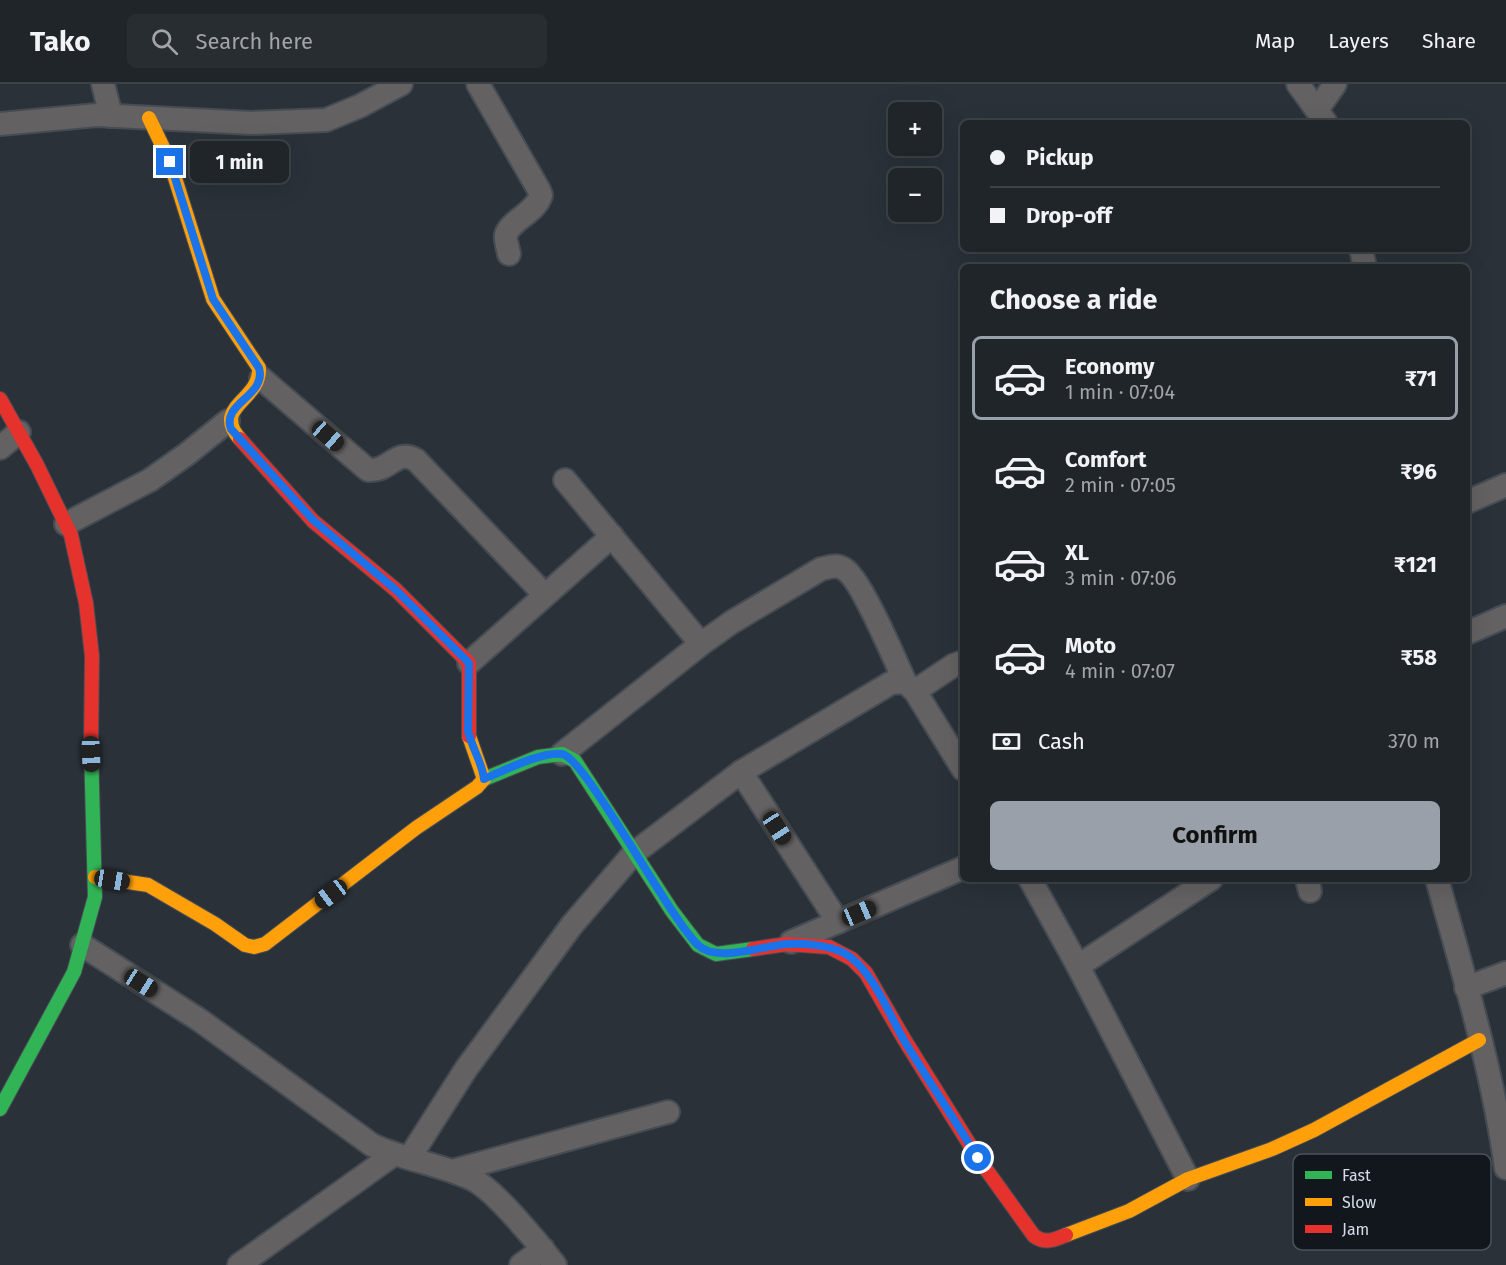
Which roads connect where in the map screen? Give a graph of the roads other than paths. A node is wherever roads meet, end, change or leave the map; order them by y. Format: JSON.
{"nodes":[{"id":1,"x":103,"y":84,"type":"edge"},
{"id":2,"x":401,"y":84,"type":"edge"},
{"id":3,"x":478,"y":84,"type":"edge"},
{"id":4,"x":1298,"y":84,"type":"edge"},
{"id":5,"x":1335,"y":84,"type":"edge"},
{"id":6,"x":111,"y":116,"type":"junction"},
{"id":7,"x":1322,"y":117,"type":"edge"},
{"id":8,"x":150,"y":118,"type":"junction"},
{"id":9,"x":0,"y":124,"type":"edge"},
{"id":10,"x":509,"y":254,"type":"dead end"},
{"id":11,"x":261,"y":378,"type":"junction"},
{"id":12,"x":0,"y":399,"type":"edge"},
{"id":13,"x":228,"y":421,"type":"junction"},
{"id":14,"x":18,"y":432,"type":"junction"},
{"id":15,"x":0,"y":448,"type":"edge"},
{"id":16,"x":565,"y":480,"type":"dead end"},
{"id":17,"x":1506,"y":484,"type":"edge"},
{"id":18,"x":1470,"y":500,"type":"edge"},
{"id":19,"x":66,"y":524,"type":"junction"},
{"id":20,"x":612,"y":536,"type":"junction"},
{"id":21,"x":545,"y":595,"type":"junction"},
{"id":22,"x":1506,"y":616,"type":"edge"},
{"id":23,"x":1470,"y":632,"type":"edge"},
{"id":24,"x":701,"y":644,"type":"junction"},
{"id":25,"x":469,"y":663,"type":"junction"},
{"id":26,"x":960,"y":663,"type":"edge"},
{"id":27,"x":910,"y":686,"type":"junction"},
{"id":28,"x":562,"y":754,"type":"junction"},
{"id":29,"x":960,"y":764,"type":"edge"},
{"id":30,"x":741,"y":772,"type":"junction"},
{"id":31,"x":484,"y":779,"type":"junction"},
{"id":32,"x":634,"y":853,"type":"junction"},
{"id":33,"x":960,"y":869,"type":"edge"},
{"id":34,"x":94,"y":877,"type":"junction"},
{"id":35,"x":1032,"y":882,"type":"edge"},
{"id":36,"x":1206,"y":882,"type":"edge"},
{"id":37,"x":1438,"y":882,"type":"edge"},
{"id":38,"x":838,"y":922,"type":"junction"},
{"id":39,"x":788,"y":944,"type":"junction"},
{"id":40,"x":82,"y":945,"type":"junction"},
{"id":41,"x":1078,"y":966,"type":"junction"},
{"id":42,"x":1506,"y":973,"type":"edge"},
{"id":43,"x":1466,"y":988,"type":"junction"},
{"id":44,"x":1479,"y":1040,"type":"junction"},
{"id":45,"x":0,"y":1108,"type":"edge"},
{"id":46,"x":668,"y":1112,"type":"dead end"},
{"id":47,"x":402,"y":1156,"type":"junction"},
{"id":48,"x":1506,"y":1168,"type":"edge"},
{"id":49,"x":452,"y":1171,"type":"junction"},
{"id":50,"x":1188,"y":1179,"type":"junction"},
{"id":51,"x":549,"y":1257,"type":"edge"},
{"id":52,"x":239,"y":1265,"type":"edge"},
{"id":53,"x":521,"y":1265,"type":"edge"}],
"edges":[{"from":1,"to":6,"type":"street"},
{"from":2,"to":8,"type":"street"},
{"from":3,"to":10,"type":"street"},
{"from":4,"to":7,"type":"street"},
{"from":5,"to":7,"type":"street"},
{"from":6,"to":8,"type":"street"},
{"from":6,"to":9,"type":"street"},
{"from":8,"to":11,"type":"street"},
{"from":11,"to":13,"type":"street"},
{"from":11,"to":21,"type":"street"},
{"from":12,"to":14,"type":"street"},
{"from":13,"to":19,"type":"street"},
{"from":13,"to":25,"type":"street"},
{"from":14,"to":15,"type":"street"},
{"from":14,"to":19,"type":"street"},
{"from":16,"to":20,"type":"street"},
{"from":17,"to":18,"type":"street"},
{"from":19,"to":34,"type":"street"},
{"from":20,"to":21,"type":"street"},
{"from":20,"to":24,"type":"street"},
{"from":21,"to":25,"type":"street"},
{"from":22,"to":23,"type":"street"},
{"from":24,"to":27,"type":"street"},
{"from":24,"to":28,"type":"street"},
{"from":25,"to":31,"type":"street"},
{"from":26,"to":27,"type":"street"},
{"from":27,"to":29,"type":"street"},
{"from":27,"to":30,"type":"street"},
{"from":28,"to":31,"type":"street"},
{"from":28,"to":32,"type":"street"},
{"from":30,"to":32,"type":"street"},
{"from":30,"to":38,"type":"street"},
{"from":31,"to":34,"type":"street"},
{"from":32,"to":39,"type":"street"},
{"from":32,"to":47,"type":"street"},
{"from":33,"to":38,"type":"street"},
{"from":34,"to":40,"type":"street"},
{"from":35,"to":41,"type":"street"},
{"from":36,"to":41,"type":"street"},
{"from":37,"to":43,"type":"street"},
{"from":38,"to":39,"type":"street"},
{"from":39,"to":50,"type":"street"},
{"from":40,"to":45,"type":"street"},
{"from":40,"to":47,"type":"street"},
{"from":41,"to":50,"type":"street"},
{"from":42,"to":43,"type":"street"},
{"from":43,"to":44,"type":"street"},
{"from":44,"to":48,"type":"street"},
{"from":44,"to":50,"type":"street"},
{"from":46,"to":49,"type":"street"},
{"from":47,"to":49,"type":"street"},
{"from":47,"to":52,"type":"street"},
{"from":49,"to":51,"type":"street"},
{"from":51,"to":53,"type":"street"}]}
